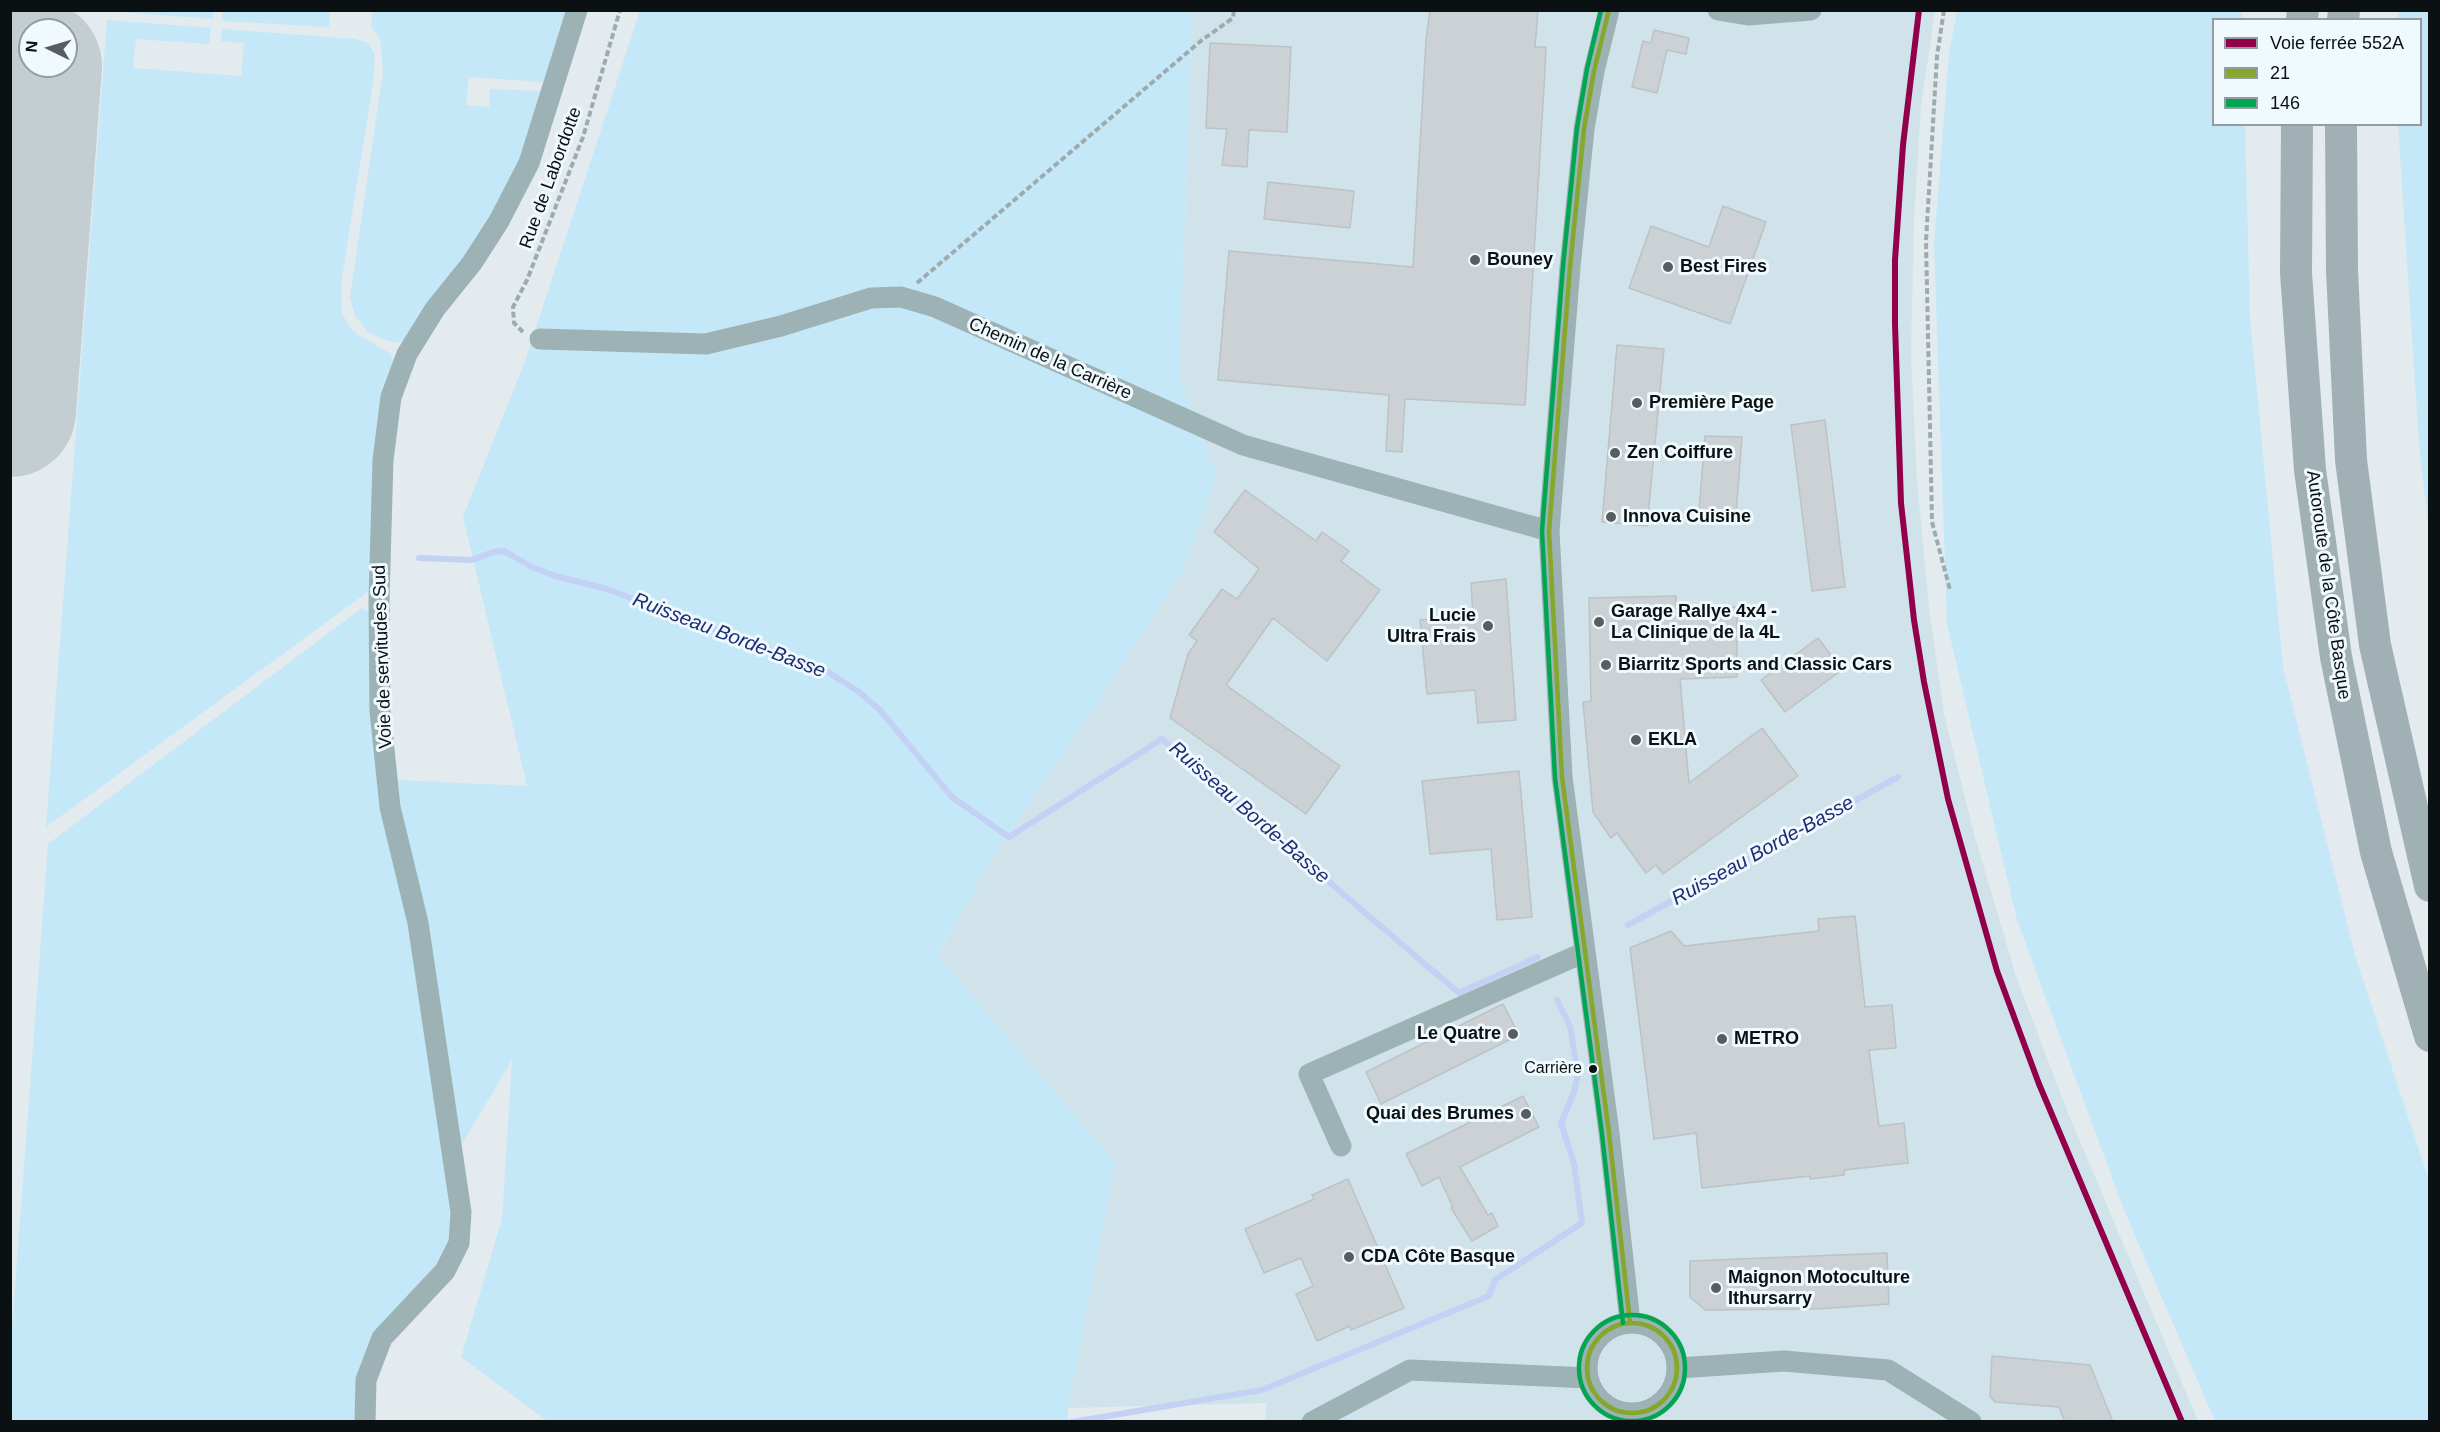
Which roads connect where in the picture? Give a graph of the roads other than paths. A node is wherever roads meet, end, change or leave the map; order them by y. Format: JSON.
{"nodes":[{"id":1,"x":577,"y":10,"type":"edge"},
{"id":2,"x":1609,"y":10,"type":"edge"},
{"id":3,"x":1718,"y":10,"type":"edge"},
{"id":4,"x":1811,"y":10,"type":"edge"},
{"id":5,"x":2297,"y":126,"type":"edge"},
{"id":6,"x":2341,"y":126,"type":"edge"},
{"id":7,"x":540,"y":339,"type":"road end"},
{"id":8,"x":1549,"y":531,"type":"junction"},
{"id":9,"x":2430,"y":886,"type":"edge"},
{"id":10,"x":1585,"y":952,"type":"junction"},
{"id":11,"x":2430,"y":1036,"type":"edge"},
{"id":12,"x":1341,"y":1146,"type":"dead end"},
{"id":13,"x":1630,"y":1322,"type":"junction"},
{"id":14,"x":1678,"y":1368,"type":"junction"},
{"id":15,"x":1588,"y":1378,"type":"junction"},
{"id":16,"x":1632,"y":1417,"type":"edge"},
{"id":17,"x":365,"y":1422,"type":"edge"},
{"id":18,"x":1312,"y":1422,"type":"edge"},
{"id":19,"x":1971,"y":1422,"type":"edge"}],
"edges":[{"from":1,"to":17,"type":"street","name":"Voie de servitudes Sud"},
{"from":2,"to":8,"type":"street"},
{"from":3,"to":4,"type":"street"},
{"from":5,"to":11,"type":"highway","name":"Autoroute de la Côte Basque"},
{"from":6,"to":9,"type":"highway"},
{"from":7,"to":8,"type":"street","name":"Chemin de la Carrière"},
{"from":8,"to":10,"type":"street"},
{"from":10,"to":12,"type":"street"},
{"from":10,"to":13,"type":"street"},
{"from":13,"to":14,"type":"street"},
{"from":13,"to":15,"type":"street"},
{"from":14,"to":16,"type":"street"},
{"from":14,"to":19,"type":"street"},
{"from":15,"to":16,"type":"street"},
{"from":15,"to":18,"type":"street"}]}
